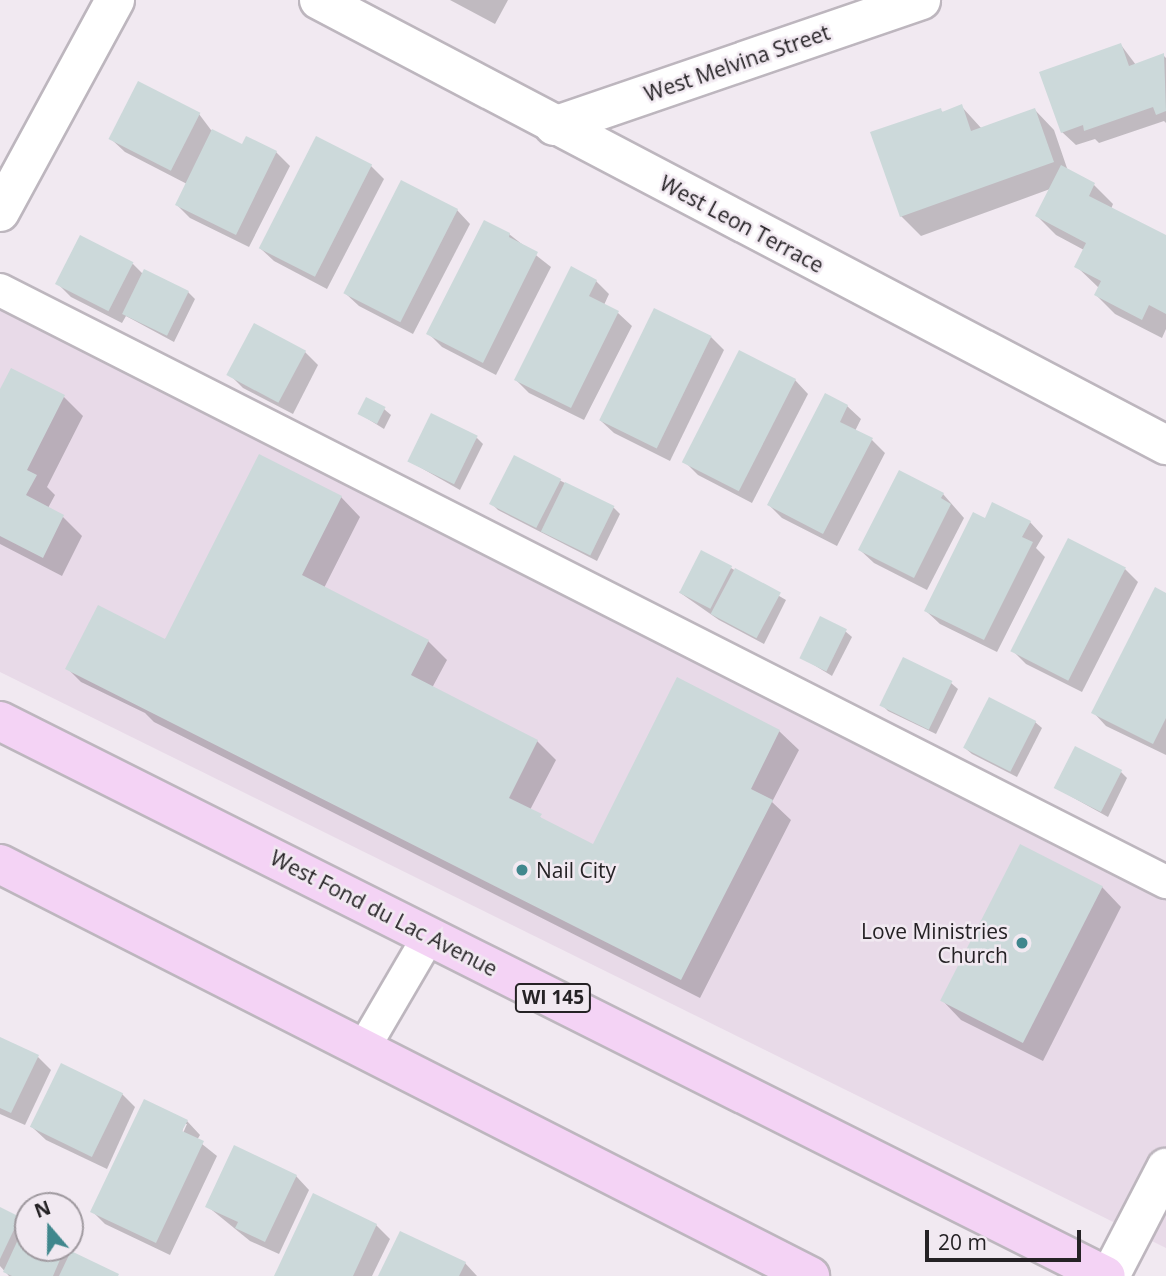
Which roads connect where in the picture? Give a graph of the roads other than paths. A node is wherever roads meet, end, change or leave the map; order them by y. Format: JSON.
{"nodes":[{"id":1,"x":115,"y":0,"type":"edge"},
{"id":2,"x":319,"y":0,"type":"edge"},
{"id":3,"x":921,"y":0,"type":"edge"},
{"id":4,"x":554,"y":126,"type":"junction"},
{"id":5,"x":0,"y":212,"type":"edge"},
{"id":6,"x":0,"y":290,"type":"edge"},
{"id":7,"x":1166,"y":445,"type":"edge"},
{"id":8,"x":0,"y":721,"type":"edge"},
{"id":9,"x":0,"y":864,"type":"edge"},
{"id":10,"x":1166,"y":882,"type":"edge"},
{"id":11,"x":429,"y":936,"type":"junction"},
{"id":12,"x":363,"y":1049,"type":"junction"},
{"id":13,"x":1166,"y":1168,"type":"edge"},
{"id":14,"x":810,"y":1276,"type":"edge"},
{"id":15,"x":1108,"y":1276,"type":"edge"}],
"edges":[{"from":1,"to":5,"type":"street"},
{"from":2,"to":4,"type":"street","name":"West Leon Terrace"},
{"from":3,"to":4,"type":"street","name":"West Melvina Street"},
{"from":4,"to":7,"type":"street","name":"West Leon Terrace"},
{"from":6,"to":10,"type":"lane"},
{"from":8,"to":11,"type":"main road","name":"West Fond du Lac Avenue","number":"WI 145"},
{"from":9,"to":12,"type":"main road"},
{"from":11,"to":12,"type":"lane"},
{"from":11,"to":15,"type":"main road","name":"West Fond du Lac Avenue","number":"WI 145"},
{"from":12,"to":14,"type":"main road"},
{"from":13,"to":15,"type":"street"}]}
